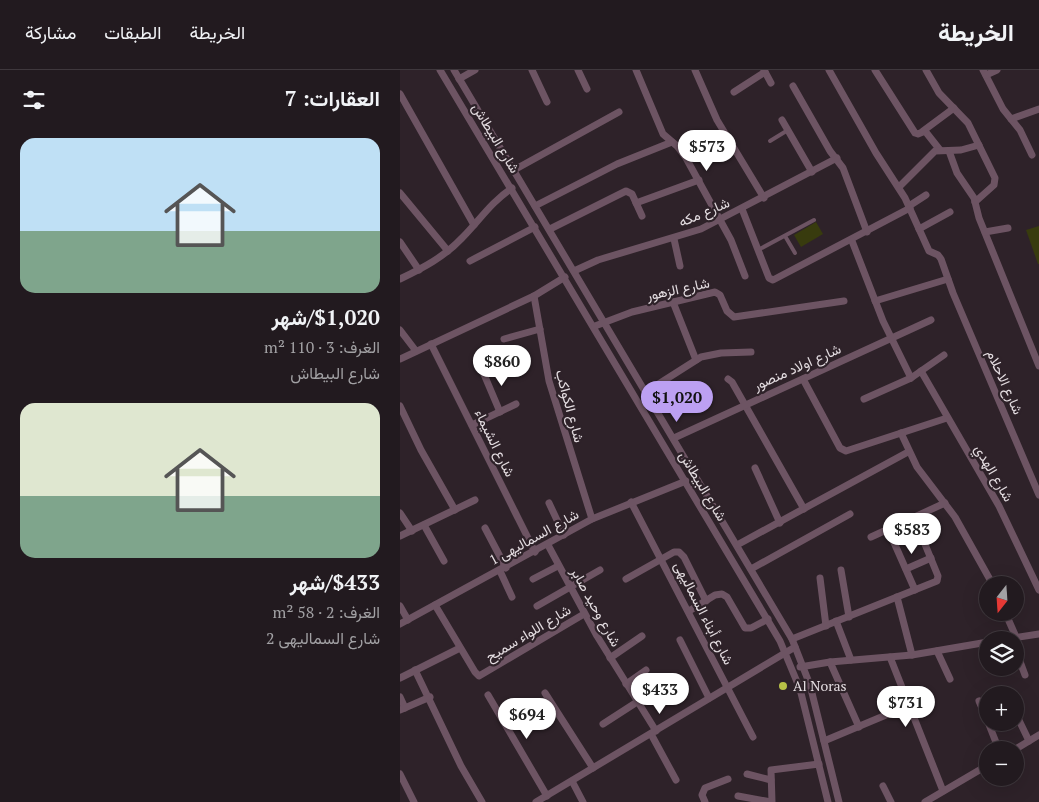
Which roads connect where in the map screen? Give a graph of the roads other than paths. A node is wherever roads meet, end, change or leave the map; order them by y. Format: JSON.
{"nodes":[{"id":1,"x":440,"y":70,"type":"edge"},
{"id":2,"x":454,"y":70,"type":"edge"},
{"id":3,"x":475,"y":70,"type":"edge"},
{"id":4,"x":532,"y":70,"type":"edge"},
{"id":5,"x":578,"y":70,"type":"edge"},
{"id":6,"x":636,"y":70,"type":"edge"},
{"id":7,"x":695,"y":70,"type":"edge"},
{"id":8,"x":829,"y":70,"type":"edge"},
{"id":9,"x":875,"y":70,"type":"edge"},
{"id":10,"x":926,"y":70,"type":"edge"},
{"id":11,"x":997,"y":70,"type":"edge"},
{"id":12,"x":765,"y":71,"type":"edge"},
{"id":13,"x":985,"y":72,"type":"edge"},
{"id":14,"x":459,"y":78,"type":"junction"},
{"id":15,"x":771,"y":83,"type":"dead end"},
{"id":16,"x":794,"y":86,"type":"dead end"},
{"id":17,"x":587,"y":89,"type":"dead end"},
{"id":18,"x":734,"y":92,"type":"dead end"},
{"id":19,"x":400,"y":94,"type":"edge"},
{"id":20,"x":547,"y":102,"type":"dead end"},
{"id":21,"x":954,"y":108,"type":"junction"},
{"id":22,"x":1039,"y":109,"type":"edge"},
{"id":23,"x":619,"y":112,"type":"dead end"},
{"id":24,"x":1011,"y":119,"type":"junction"},
{"id":25,"x":782,"y":120,"type":"dead end"},
{"id":26,"x":788,"y":130,"type":"junction"},
{"id":27,"x":923,"y":131,"type":"junction"},
{"id":28,"x":770,"y":141,"type":"dead end"},
{"id":29,"x":672,"y":142,"type":"junction"},
{"id":30,"x":979,"y":145,"type":"junction"},
{"id":31,"x":940,"y":150,"type":"junction"},
{"id":32,"x":949,"y":151,"type":"junction"},
{"id":33,"x":1032,"y":155,"type":"dead end"},
{"id":34,"x":836,"y":158,"type":"junction"},
{"id":35,"x":514,"y":170,"type":"junction"},
{"id":36,"x":812,"y":172,"type":"junction"},
{"id":37,"x":699,"y":180,"type":"junction"},
{"id":38,"x":899,"y":187,"type":"junction"},
{"id":39,"x":512,"y":188,"type":"junction"},
{"id":40,"x":400,"y":194,"type":"edge"},
{"id":41,"x":926,"y":195,"type":"dead end"},
{"id":42,"x":764,"y":198,"type":"junction"},
{"id":43,"x":975,"y":202,"type":"junction"},
{"id":44,"x":636,"y":203,"type":"junction"},
{"id":45,"x":535,"y":206,"type":"junction"},
{"id":46,"x":910,"y":207,"type":"junction"},
{"id":47,"x":742,"y":209,"type":"junction"},
{"id":48,"x":950,"y":212,"type":"dead end"},
{"id":49,"x":642,"y":216,"type":"dead end"},
{"id":50,"x":721,"y":220,"type":"junction"},
{"id":51,"x":814,"y":220,"type":"dead end"},
{"id":52,"x":474,"y":225,"type":"junction"},
{"id":53,"x":535,"y":227,"type":"junction"},
{"id":54,"x":1008,"y":228,"type":"dead end"},
{"id":55,"x":919,"y":229,"type":"junction"},
{"id":56,"x":550,"y":230,"type":"junction"},
{"id":57,"x":867,"y":232,"type":"junction"},
{"id":58,"x":985,"y":232,"type":"junction"},
{"id":59,"x":785,"y":236,"type":"junction"},
{"id":60,"x":674,"y":238,"type":"junction"},
{"id":61,"x":852,"y":240,"type":"junction"},
{"id":62,"x":400,"y":242,"type":"edge"},
{"id":63,"x":758,"y":250,"type":"junction"},
{"id":64,"x":448,"y":251,"type":"junction"},
{"id":65,"x":795,"y":253,"type":"dead end"},
{"id":66,"x":470,"y":261,"type":"dead end"},
{"id":67,"x":680,"y":266,"type":"dead end"},
{"id":68,"x":420,"y":270,"type":"junction"},
{"id":69,"x":574,"y":271,"type":"junction"},
{"id":70,"x":745,"y":276,"type":"dead end"},
{"id":71,"x":565,"y":277,"type":"junction"},
{"id":72,"x":400,"y":279,"type":"edge"},
{"id":73,"x":948,"y":279,"type":"junction"},
{"id":74,"x":534,"y":296,"type":"junction"},
{"id":75,"x":844,"y":301,"type":"dead end"},
{"id":76,"x":875,"y":301,"type":"junction"},
{"id":77,"x":673,"y":302,"type":"junction"},
{"id":78,"x":931,"y":320,"type":"dead end"},
{"id":79,"x":605,"y":322,"type":"junction"},
{"id":80,"x":594,"y":326,"type":"junction"},
{"id":81,"x":540,"y":329,"type":"junction"},
{"id":82,"x":400,"y":330,"type":"edge"},
{"id":83,"x":504,"y":338,"type":"dead end"},
{"id":84,"x":891,"y":338,"type":"junction"},
{"id":85,"x":431,"y":344,"type":"junction"},
{"id":86,"x":416,"y":351,"type":"junction"},
{"id":87,"x":751,"y":352,"type":"dead end"},
{"id":88,"x":944,"y":355,"type":"dead end"},
{"id":89,"x":400,"y":359,"type":"edge"},
{"id":90,"x":696,"y":360,"type":"junction"},
{"id":91,"x":1039,"y":366,"type":"edge"},
{"id":92,"x":921,"y":371,"type":"junction"},
{"id":93,"x":483,"y":372,"type":"dead end"},
{"id":94,"x":911,"y":378,"type":"junction"},
{"id":95,"x":728,"y":379,"type":"dead end"},
{"id":96,"x":803,"y":379,"type":"junction"},
{"id":97,"x":646,"y":392,"type":"junction"},
{"id":98,"x":864,"y":399,"type":"dead end"},
{"id":99,"x":516,"y":404,"type":"dead end"},
{"id":100,"x":745,"y":404,"type":"junction"},
{"id":101,"x":400,"y":406,"type":"edge"},
{"id":102,"x":500,"y":412,"type":"junction"},
{"id":103,"x":946,"y":418,"type":"junction"},
{"id":104,"x":472,"y":425,"type":"junction"},
{"id":105,"x":901,"y":434,"type":"junction"},
{"id":106,"x":674,"y":438,"type":"junction"},
{"id":107,"x":908,"y":452,"type":"junction"},
{"id":108,"x":755,"y":468,"type":"dead end"},
{"id":109,"x":686,"y":481,"type":"junction"},
{"id":110,"x":1039,"y":495,"type":"edge"},
{"id":111,"x":475,"y":500,"type":"dead end"},
{"id":112,"x":631,"y":502,"type":"junction"},
{"id":113,"x":550,"y":503,"type":"dead end"},
{"id":114,"x":944,"y":503,"type":"junction"},
{"id":115,"x":804,"y":509,"type":"junction"},
{"id":116,"x":455,"y":510,"type":"junction"},
{"id":117,"x":400,"y":513,"type":"edge"},
{"id":118,"x":850,"y":514,"type":"dead end"},
{"id":119,"x":592,"y":519,"type":"junction"},
{"id":120,"x":780,"y":523,"type":"junction"},
{"id":121,"x":424,"y":525,"type":"junction"},
{"id":122,"x":485,"y":528,"type":"dead end"},
{"id":123,"x":888,"y":529,"type":"junction"},
{"id":124,"x":412,"y":531,"type":"junction"},
{"id":125,"x":564,"y":535,"type":"junction"},
{"id":126,"x":400,"y":536,"type":"edge"},
{"id":127,"x":732,"y":537,"type":"junction"},
{"id":128,"x":871,"y":537,"type":"dead end"},
{"id":129,"x":922,"y":537,"type":"dead end"},
{"id":130,"x":722,"y":542,"type":"junction"},
{"id":131,"x":548,"y":545,"type":"junction"},
{"id":132,"x":736,"y":545,"type":"junction"},
{"id":133,"x":535,"y":552,"type":"junction"},
{"id":134,"x":931,"y":558,"type":"junction"},
{"id":135,"x":662,"y":559,"type":"junction"},
{"id":136,"x":444,"y":560,"type":"dead end"},
{"id":137,"x":558,"y":566,"type":"junction"},
{"id":138,"x":503,"y":569,"type":"junction"},
{"id":139,"x":751,"y":569,"type":"junction"},
{"id":140,"x":906,"y":569,"type":"junction"},
{"id":141,"x":600,"y":570,"type":"dead end"},
{"id":142,"x":842,"y":570,"type":"dead end"},
{"id":143,"x":988,"y":576,"type":"edge"},
{"id":144,"x":626,"y":578,"type":"dead end"},
{"id":145,"x":820,"y":578,"type":"dead end"},
{"id":146,"x":533,"y":579,"type":"dead end"},
{"id":147,"x":570,"y":587,"type":"junction"},
{"id":148,"x":915,"y":590,"type":"junction"},
{"id":149,"x":1039,"y":590,"type":"edge"},
{"id":150,"x":512,"y":597,"type":"dead end"},
{"id":151,"x":897,"y":597,"type":"junction"},
{"id":152,"x":706,"y":601,"type":"junction"},
{"id":153,"x":435,"y":605,"type":"junction"},
{"id":154,"x":400,"y":606,"type":"edge"},
{"id":155,"x":537,"y":606,"type":"dead end"},
{"id":156,"x":689,"y":611,"type":"junction"},
{"id":157,"x":584,"y":614,"type":"junction"},
{"id":158,"x":849,"y":617,"type":"junction"},
{"id":159,"x":768,"y":619,"type":"junction"},
{"id":160,"x":408,"y":620,"type":"junction"},
{"id":161,"x":836,"y":622,"type":"junction"},
{"id":162,"x":400,"y":624,"type":"edge"},
{"id":163,"x":826,"y":626,"type":"junction"},
{"id":164,"x":1038,"y":635,"type":"edge"},
{"id":165,"x":642,"y":636,"type":"dead end"},
{"id":166,"x":1024,"y":637,"type":"edge"},
{"id":167,"x":792,"y":639,"type":"junction"},
{"id":168,"x":680,"y":640,"type":"dead end"},
{"id":169,"x":979,"y":644,"type":"edge"},
{"id":170,"x":796,"y":647,"type":"junction"},
{"id":171,"x":460,"y":648,"type":"junction"},
{"id":172,"x":938,"y":651,"type":"junction"},
{"id":173,"x":786,"y":652,"type":"junction"},
{"id":174,"x":912,"y":655,"type":"junction"},
{"id":175,"x":610,"y":658,"type":"junction"},
{"id":176,"x":890,"y":658,"type":"junction"},
{"id":177,"x":851,"y":660,"type":"junction"},
{"id":178,"x":830,"y":662,"type":"junction"},
{"id":179,"x":804,"y":666,"type":"junction"},
{"id":180,"x":793,"y":668,"type":"junction"},
{"id":181,"x":415,"y":670,"type":"junction"},
{"id":182,"x":646,"y":670,"type":"dead end"},
{"id":183,"x":400,"y":678,"type":"edge"},
{"id":184,"x":950,"y":679,"type":"dead end"},
{"id":185,"x":626,"y":684,"type":"junction"},
{"id":186,"x":728,"y":687,"type":"junction"},
{"id":187,"x":546,"y":694,"type":"dead end"},
{"id":188,"x":488,"y":695,"type":"dead end"},
{"id":189,"x":400,"y":697,"type":"edge"},
{"id":190,"x":430,"y":697,"type":"junction"},
{"id":191,"x":709,"y":698,"type":"junction"},
{"id":192,"x":637,"y":702,"type":"junction"},
{"id":193,"x":402,"y":709,"type":"edge"},
{"id":194,"x":886,"y":715,"type":"dead end"},
{"id":195,"x":603,"y":724,"type":"dead end"},
{"id":196,"x":859,"y":726,"type":"junction"},
{"id":197,"x":1024,"y":731,"type":"edge"},
{"id":198,"x":653,"y":732,"type":"junction"},
{"id":199,"x":1039,"y":735,"type":"edge"},
{"id":200,"x":753,"y":737,"type":"dead end"},
{"id":201,"x":824,"y":741,"type":"junction"},
{"id":202,"x":1029,"y":741,"type":"junction"},
{"id":203,"x":1024,"y":744,"type":"edge"},
{"id":204,"x":819,"y":764,"type":"junction"},
{"id":205,"x":593,"y":768,"type":"junction"},
{"id":206,"x":979,"y":770,"type":"edge"},
{"id":207,"x":400,"y":774,"type":"edge"},
{"id":208,"x":746,"y":774,"type":"dead end"},
{"id":209,"x":728,"y":779,"type":"dead end"},
{"id":210,"x":676,"y":780,"type":"dead end"},
{"id":211,"x":771,"y":780,"type":"junction"},
{"id":212,"x":572,"y":781,"type":"junction"},
{"id":213,"x":883,"y":786,"type":"dead end"},
{"id":214,"x":944,"y":791,"type":"junction"},
{"id":215,"x":738,"y":796,"type":"dead end"},
{"id":216,"x":541,"y":800,"type":"edge"},
{"id":217,"x":414,"y":802,"type":"edge"},
{"id":218,"x":482,"y":802,"type":"edge"},
{"id":219,"x":583,"y":802,"type":"edge"},
{"id":220,"x":705,"y":802,"type":"edge"},
{"id":221,"x":771,"y":802,"type":"edge"},
{"id":222,"x":828,"y":802,"type":"edge"},
{"id":223,"x":839,"y":802,"type":"edge"},
{"id":224,"x":891,"y":802,"type":"edge"},
{"id":225,"x":925,"y":802,"type":"edge"}],
"edges":[{"from":1,"to":39,"type":"street","name":"شارع البيطاش"},
{"from":2,"to":14,"type":"street","name":"شارع البيطاش"},
{"from":3,"to":14,"type":"street"},
{"from":4,"to":20,"type":"street"},
{"from":5,"to":17,"type":"street"},
{"from":6,"to":29,"type":"street"},
{"from":7,"to":42,"type":"street"},
{"from":8,"to":38,"type":"street"},
{"from":9,"to":27,"type":"street"},
{"from":10,"to":21,"type":"street"},
{"from":11,"to":13,"type":"street"},
{"from":12,"to":15,"type":"street"},
{"from":12,"to":18,"type":"street"},
{"from":13,"to":24,"type":"street"},
{"from":14,"to":35,"type":"street","name":"شارع البيطاش"},
{"from":16,"to":34,"type":"street"},
{"from":19,"to":52,"type":"street"},
{"from":21,"to":27,"type":"street"},
{"from":21,"to":30,"type":"street"},
{"from":22,"to":24,"type":"street"},
{"from":23,"to":35,"type":"street"},
{"from":24,"to":33,"type":"street"},
{"from":25,"to":26,"type":"street"},
{"from":26,"to":28,"type":"lane"},
{"from":26,"to":36,"type":"street"},
{"from":27,"to":31,"type":"street"},
{"from":29,"to":37,"type":"street"},
{"from":29,"to":45,"type":"street"},
{"from":30,"to":32,"type":"street"},
{"from":30,"to":43,"type":"street"},
{"from":31,"to":32,"type":"street"},
{"from":31,"to":38,"type":"street"},
{"from":32,"to":43,"type":"street"},
{"from":34,"to":36,"type":"street","name":"شارع مكه"},
{"from":34,"to":57,"type":"street"},
{"from":35,"to":45,"type":"street","name":"شارع البيطاش"},
{"from":36,"to":42,"type":"street","name":"شارع مكه"},
{"from":37,"to":44,"type":"street"},
{"from":37,"to":50,"type":"street"},
{"from":38,"to":46,"type":"street"},
{"from":39,"to":52,"type":"street"},
{"from":39,"to":53,"type":"street","name":"شارع البيطاش"},
{"from":40,"to":64,"type":"street"},
{"from":41,"to":46,"type":"street"},
{"from":42,"to":47,"type":"street","name":"شارع مكه"},
{"from":43,"to":58,"type":"street"},
{"from":44,"to":49,"type":"street"},
{"from":44,"to":56,"type":"street"},
{"from":45,"to":56,"type":"street","name":"شارع البيطاش"},
{"from":46,"to":55,"type":"street"},
{"from":46,"to":57,"type":"street"},
{"from":47,"to":50,"type":"street","name":"شارع مكه"},
{"from":47,"to":63,"type":"street"},
{"from":48,"to":55,"type":"street"},
{"from":50,"to":60,"type":"street","name":"شارع مكه"},
{"from":50,"to":70,"type":"street"},
{"from":51,"to":59,"type":"lane"},
{"from":52,"to":64,"type":"street"},
{"from":53,"to":66,"type":"street"},
{"from":53,"to":71,"type":"street","name":"شارع البيطاش"},
{"from":54,"to":58,"type":"street"},
{"from":55,"to":73,"type":"street"},
{"from":56,"to":69,"type":"street","name":"شارع البيطاش"},
{"from":57,"to":61,"type":"street"},
{"from":58,"to":91,"type":"street"},
{"from":59,"to":63,"type":"lane"},
{"from":59,"to":65,"type":"lane"},
{"from":60,"to":67,"type":"street"},
{"from":60,"to":69,"type":"street","name":"شارع مكه"},
{"from":61,"to":63,"type":"street"},
{"from":61,"to":76,"type":"street"},
{"from":62,"to":68,"type":"street"},
{"from":64,"to":68,"type":"street"},
{"from":68,"to":72,"type":"street"},
{"from":69,"to":79,"type":"street","name":"شارع البيطاش"},
{"from":71,"to":74,"type":"street"},
{"from":71,"to":80,"type":"street","name":"شارع البيطاش"},
{"from":73,"to":76,"type":"street"},
{"from":73,"to":110,"type":"street","name":"شارع الاحلام"},
{"from":74,"to":81,"type":"street","name":"شارع الكواكب"},
{"from":74,"to":85,"type":"street"},
{"from":75,"to":77,"type":"street","name":"شارع الزهور"},
{"from":76,"to":84,"type":"street"},
{"from":77,"to":79,"type":"street","name":"شارع الزهور"},
{"from":77,"to":90,"type":"street"},
{"from":78,"to":84,"type":"street","name":"شارع اولاد منصور"},
{"from":79,"to":80,"type":"street","name":"شارع الزهور"},
{"from":79,"to":97,"type":"street","name":"شارع البيطاش"},
{"from":80,"to":109,"type":"street","name":"شارع البيطاش"},
{"from":81,"to":83,"type":"street"},
{"from":81,"to":119,"type":"street","name":"شارع الكواكب"},
{"from":82,"to":86,"type":"street"},
{"from":84,"to":94,"type":"street"},
{"from":84,"to":96,"type":"street","name":"شارع اولاد منصور"},
{"from":85,"to":86,"type":"street"},
{"from":85,"to":104,"type":"street","name":"شارع الشيماء"},
{"from":86,"to":89,"type":"street"},
{"from":87,"to":90,"type":"street"},
{"from":88,"to":92,"type":"street"},
{"from":90,"to":97,"type":"street"},
{"from":92,"to":94,"type":"street"},
{"from":92,"to":103,"type":"street","name":"شارع الهدي"},
{"from":93,"to":102,"type":"street"},
{"from":94,"to":98,"type":"street"},
{"from":95,"to":100,"type":"street"},
{"from":96,"to":100,"type":"street","name":"شارع اولاد منصور"},
{"from":96,"to":105,"type":"street"},
{"from":97,"to":106,"type":"street","name":"شارع البيطاش"},
{"from":99,"to":102,"type":"street"},
{"from":100,"to":106,"type":"street","name":"شارع اولاد منصور"},
{"from":100,"to":115,"type":"street"},
{"from":101,"to":116,"type":"street"},
{"from":102,"to":104,"type":"street"},
{"from":103,"to":105,"type":"street"},
{"from":103,"to":149,"type":"street","name":"شارع الهدي"},
{"from":104,"to":133,"type":"street","name":"شارع الشيماء"},
{"from":105,"to":107,"type":"street"},
{"from":106,"to":127,"type":"street","name":"شارع البيطاش"},
{"from":107,"to":114,"type":"street"},
{"from":107,"to":115,"type":"street"},
{"from":108,"to":120,"type":"street"},
{"from":109,"to":112,"type":"street","name":"شارع السماليهى 1"},
{"from":109,"to":130,"type":"street","name":"شارع البيطاش"},
{"from":111,"to":116,"type":"street"},
{"from":112,"to":119,"type":"street","name":"شارع السماليهى 1"},
{"from":112,"to":135,"type":"street","name":"شارع أبناء السماليهى"},
{"from":113,"to":125,"type":"street"},
{"from":114,"to":123,"type":"street"},
{"from":114,"to":143,"type":"street"},
{"from":115,"to":120,"type":"street"},
{"from":116,"to":121,"type":"street"},
{"from":117,"to":124,"type":"street"},
{"from":118,"to":139,"type":"street"},
{"from":119,"to":125,"type":"street","name":"شارع السماليهى 1"},
{"from":120,"to":132,"type":"street"},
{"from":121,"to":124,"type":"street"},
{"from":121,"to":136,"type":"street"},
{"from":122,"to":138,"type":"street"},
{"from":123,"to":128,"type":"street"},
{"from":123,"to":140,"type":"street"},
{"from":124,"to":126,"type":"street"},
{"from":125,"to":131,"type":"street","name":"شارع السماليهى 1"},
{"from":127,"to":130,"type":"street"},
{"from":127,"to":132,"type":"street","name":"شارع البيطاش"},
{"from":129,"to":134,"type":"street"},
{"from":130,"to":159,"type":"street","name":"شارع البيطاش"},
{"from":131,"to":133,"type":"street","name":"شارع السماليهى 1"},
{"from":131,"to":137,"type":"street","name":"شارع وحيد صابر"},
{"from":132,"to":139,"type":"street","name":"شارع البيطاش"},
{"from":133,"to":138,"type":"street","name":"شارع السماليهى 1"},
{"from":134,"to":140,"type":"street"},
{"from":134,"to":148,"type":"street"},
{"from":135,"to":144,"type":"street"},
{"from":135,"to":152,"type":"street"},
{"from":135,"to":156,"type":"street","name":"شارع أبناء السماليهى"},
{"from":137,"to":146,"type":"street"},
{"from":137,"to":147,"type":"street","name":"شارع وحيد صابر"},
{"from":138,"to":150,"type":"street"},
{"from":138,"to":153,"type":"street","name":"شارع السماليهى 1"},
{"from":139,"to":167,"type":"street","name":"شارع البيطاش"},
{"from":140,"to":148,"type":"street"},
{"from":141,"to":147,"type":"street"},
{"from":142,"to":158,"type":"street"},
{"from":145,"to":163,"type":"street"},
{"from":147,"to":155,"type":"street"},
{"from":147,"to":157,"type":"street","name":"شارع وحيد صابر"},
{"from":148,"to":151,"type":"street"},
{"from":151,"to":158,"type":"street"},
{"from":151,"to":174,"type":"street"},
{"from":152,"to":156,"type":"street"},
{"from":152,"to":159,"type":"street"},
{"from":153,"to":160,"type":"street","name":"شارع السماليهى 1"},
{"from":153,"to":171,"type":"street","name":"شارع اللواء سميح"},
{"from":154,"to":160,"type":"street"},
{"from":156,"to":186,"type":"street","name":"شارع أبناء السماليهى"},
{"from":157,"to":171,"type":"street","name":"شارع اللواء سميح"},
{"from":157,"to":175,"type":"street","name":"شارع وحيد صابر"},
{"from":158,"to":161,"type":"street"},
{"from":159,"to":173,"type":"street","name":"شارع البيطاش"},
{"from":160,"to":162,"type":"street","name":"شارع السماليهى 1"},
{"from":161,"to":163,"type":"street"},
{"from":161,"to":177,"type":"street"},
{"from":163,"to":167,"type":"street"},
{"from":164,"to":166,"type":"street"},
{"from":165,"to":175,"type":"street"},
{"from":167,"to":170,"type":"street","name":"شارع البيطاش"},
{"from":168,"to":191,"type":"street"},
{"from":169,"to":172,"type":"street"},
{"from":170,"to":173,"type":"street"},
{"from":170,"to":179,"type":"street","name":"شارع البيطاش"},
{"from":171,"to":181,"type":"street"},
{"from":172,"to":174,"type":"street"},
{"from":172,"to":184,"type":"street"},
{"from":173,"to":180,"type":"street","name":"شارع البيطاش"},
{"from":173,"to":186,"type":"street"},
{"from":174,"to":176,"type":"street"},
{"from":175,"to":185,"type":"street","name":"شارع وحيد صابر"},
{"from":176,"to":177,"type":"street"},
{"from":176,"to":214,"type":"street"},
{"from":177,"to":178,"type":"street"},
{"from":178,"to":179,"type":"street"},
{"from":178,"to":196,"type":"street"},
{"from":179,"to":180,"type":"street"},
{"from":179,"to":201,"type":"street","name":"شارع البيطاش"},
{"from":180,"to":204,"type":"street","name":"شارع البيطاش"},
{"from":181,"to":183,"type":"street"},
{"from":181,"to":190,"type":"street"},
{"from":182,"to":185,"type":"street"},
{"from":185,"to":192,"type":"street","name":"شارع وحيد صابر"},
{"from":186,"to":191,"type":"street"},
{"from":186,"to":200,"type":"street","name":"شارع أبناء السماليهى"},
{"from":187,"to":205,"type":"street"},
{"from":188,"to":216,"type":"street"},
{"from":189,"to":193,"type":"street"},
{"from":190,"to":193,"type":"street"},
{"from":190,"to":218,"type":"street"},
{"from":191,"to":198,"type":"street"},
{"from":192,"to":195,"type":"street"},
{"from":192,"to":198,"type":"street","name":"شارع وحيد صابر"},
{"from":194,"to":196,"type":"street"},
{"from":196,"to":201,"type":"street"},
{"from":197,"to":202,"type":"street"},
{"from":198,"to":205,"type":"street"},
{"from":198,"to":210,"type":"street","name":"شارع وحيد صابر"},
{"from":199,"to":202,"type":"street"},
{"from":201,"to":223,"type":"street","name":"شارع البيطاش"},
{"from":202,"to":203,"type":"street"},
{"from":204,"to":211,"type":"street"},
{"from":204,"to":222,"type":"street","name":"شارع البيطاش"},
{"from":205,"to":212,"type":"street"},
{"from":206,"to":214,"type":"street"},
{"from":207,"to":217,"type":"street"},
{"from":208,"to":211,"type":"street"},
{"from":209,"to":220,"type":"street"},
{"from":211,"to":221,"type":"street"},
{"from":212,"to":216,"type":"street"},
{"from":212,"to":219,"type":"street"},
{"from":213,"to":224,"type":"street"},
{"from":214,"to":225,"type":"street"},
{"from":215,"to":221,"type":"street"}]}
